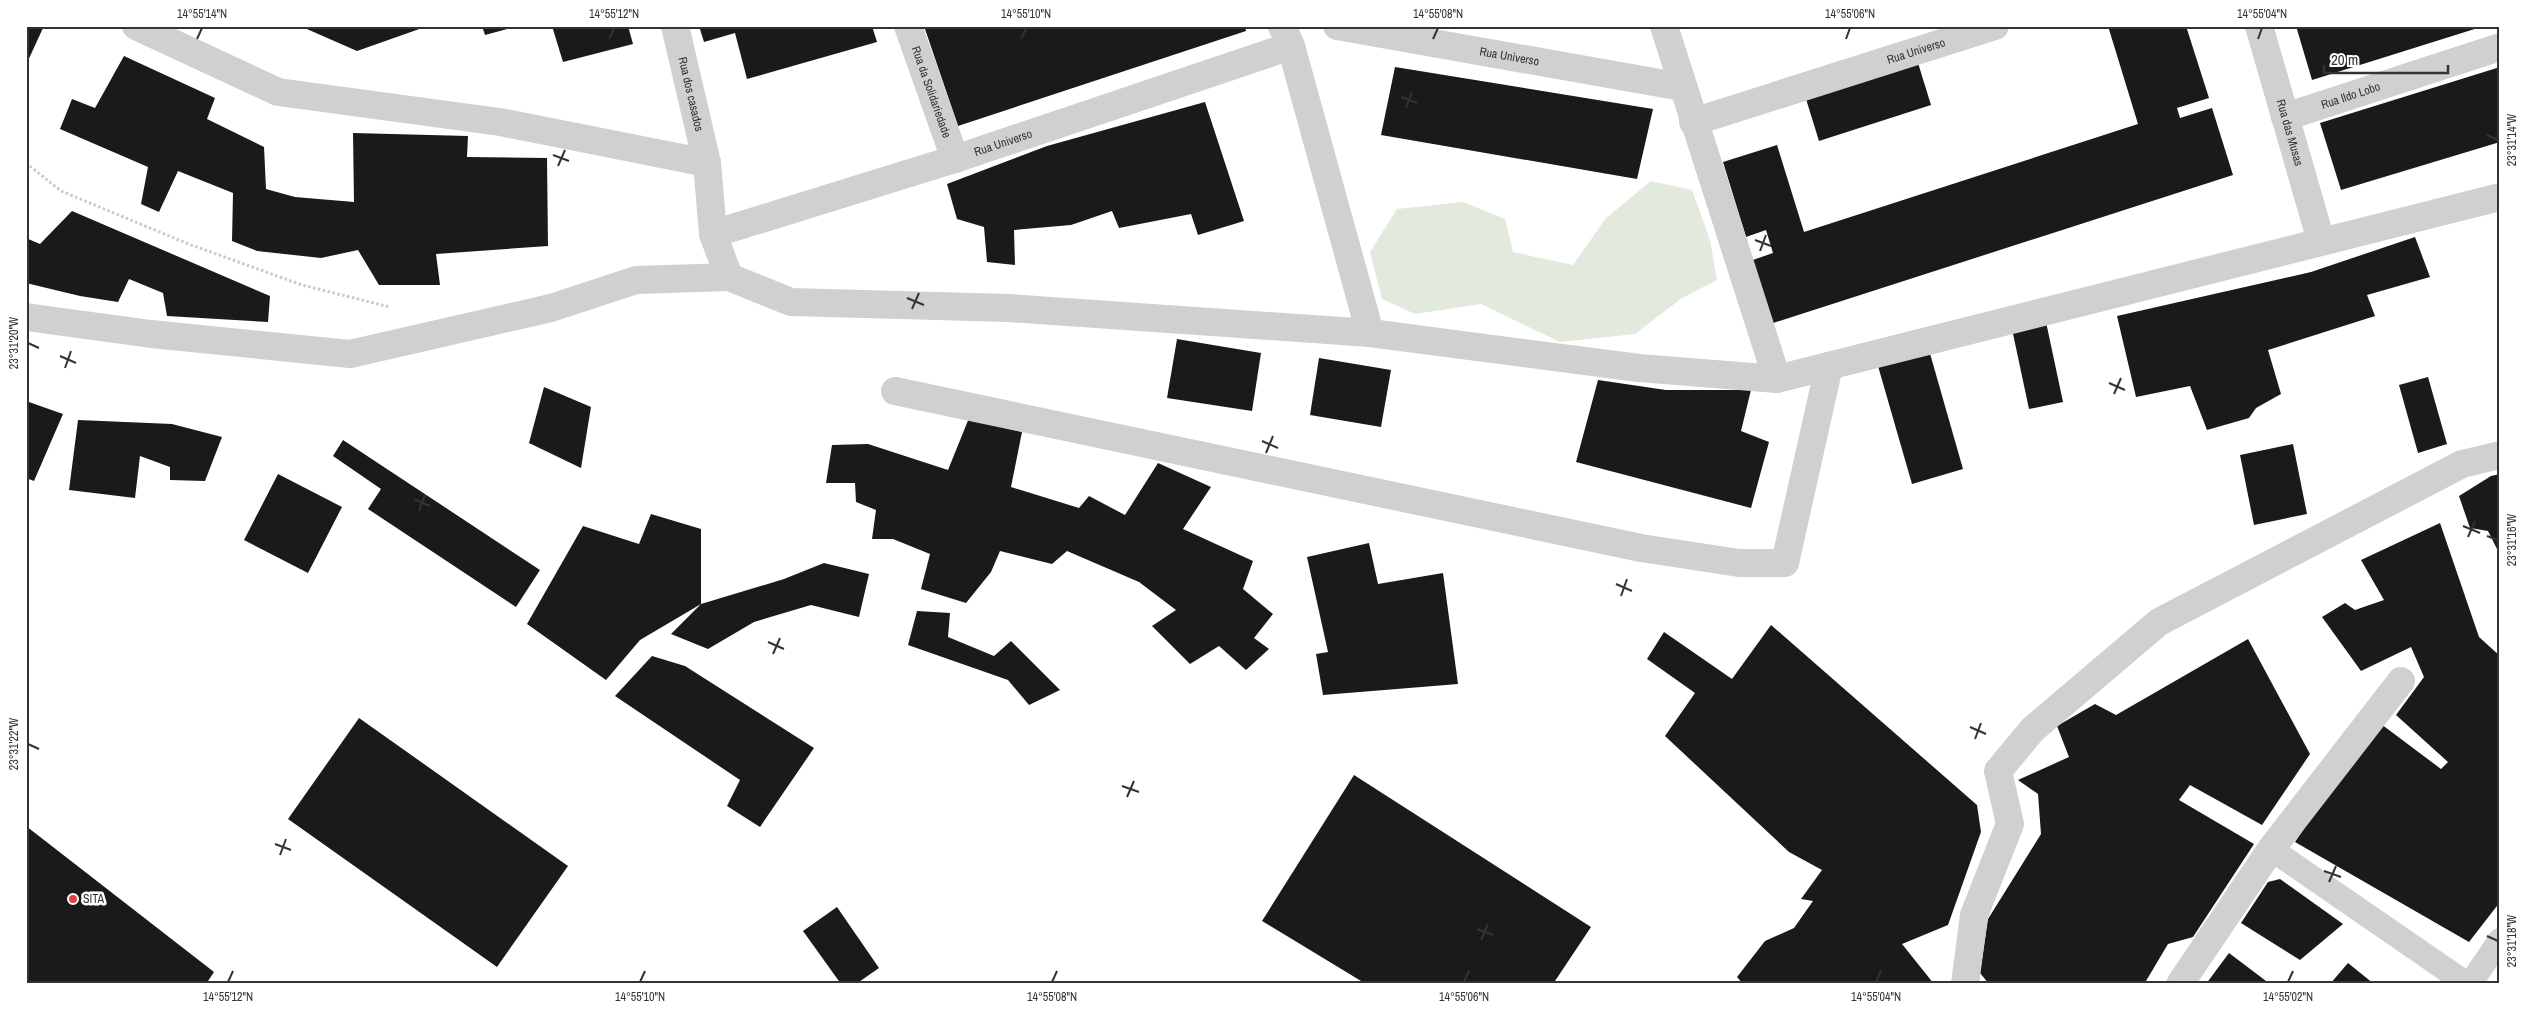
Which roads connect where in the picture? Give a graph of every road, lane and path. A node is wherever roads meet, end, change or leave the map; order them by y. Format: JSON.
{"nodes":[{"id":1,"x":136,"y":26,"type":"edge"},
{"id":2,"x":675,"y":26,"type":"edge"},
{"id":3,"x":908,"y":26,"type":"edge"},
{"id":4,"x":1337,"y":26,"type":"edge"},
{"id":5,"x":1664,"y":26,"type":"edge"},
{"id":6,"x":1995,"y":26,"type":"edge"},
{"id":7,"x":2258,"y":26,"type":"edge"},
{"id":8,"x":1286,"y":36,"type":"edge"},
{"id":9,"x":2500,"y":47,"type":"edge"},
{"id":10,"x":1682,"y":87,"type":"junction"},
{"id":11,"x":2286,"y":116,"type":"junction"},
{"id":12,"x":1693,"y":122,"type":"junction"},
{"id":13,"x":955,"y":159,"type":"junction"},
{"id":14,"x":26,"y":163,"type":"edge"},
{"id":15,"x":707,"y":163,"type":"junction"},
{"id":16,"x":2500,"y":197,"type":"edge"},
{"id":17,"x":713,"y":234,"type":"junction"},
{"id":18,"x":2321,"y":241,"type":"junction"},
{"id":19,"x":729,"y":277,"type":"junction"},
{"id":20,"x":394,"y":308,"type":"dead end"},
{"id":21,"x":26,"y":317,"type":"edge"},
{"id":22,"x":1370,"y":333,"type":"junction"},
{"id":23,"x":1830,"y":366,"type":"junction"},
{"id":24,"x":1777,"y":379,"type":"junction"},
{"id":25,"x":895,"y":391,"type":"dead end"},
{"id":26,"x":2500,"y":455,"type":"edge"},
{"id":27,"x":2401,"y":681,"type":"dead end"},
{"id":28,"x":2271,"y":849,"type":"junction"},
{"id":29,"x":2500,"y":940,"type":"edge"},
{"id":30,"x":1965,"y":984,"type":"edge"},
{"id":31,"x":2180,"y":984,"type":"edge"},
{"id":32,"x":2466,"y":984,"type":"edge"},
{"id":33,"x":2470,"y":984,"type":"edge"}],
"edges":[{"from":1,"to":15,"type":"street"},
{"from":2,"to":15,"type":"street","name":"Rua dos casados"},
{"from":3,"to":13,"type":"street","name":"Rua da Solidariedade"},
{"from":4,"to":10,"type":"street","name":"Rua Universo"},
{"from":5,"to":10,"type":"street"},
{"from":6,"to":12,"type":"street","name":"Rua Universo"},
{"from":7,"to":11,"type":"street","name":"Rua das Musas"},
{"from":8,"to":13,"type":"street","name":"Rua Universo"},
{"from":8,"to":22,"type":"street"},
{"from":9,"to":11,"type":"street","name":"Rua Ildo Lobo"},
{"from":10,"to":12,"type":"street"},
{"from":11,"to":18,"type":"street","name":"Rua das Musas"},
{"from":12,"to":24,"type":"street"},
{"from":13,"to":17,"type":"street","name":"Rua Universo"},
{"from":14,"to":20,"type":"path"},
{"from":15,"to":17,"type":"street","name":"Rua dos casados"},
{"from":16,"to":18,"type":"street"},
{"from":17,"to":19,"type":"street","name":"Rua dos casados"},
{"from":18,"to":23,"type":"street"},
{"from":19,"to":21,"type":"street"},
{"from":19,"to":22,"type":"street"},
{"from":22,"to":24,"type":"street"},
{"from":23,"to":24,"type":"street"},
{"from":23,"to":25,"type":"street"},
{"from":26,"to":30,"type":"street"},
{"from":27,"to":28,"type":"street"},
{"from":28,"to":31,"type":"street"},
{"from":28,"to":32,"type":"lane"},
{"from":29,"to":33,"type":"lane"}]}
